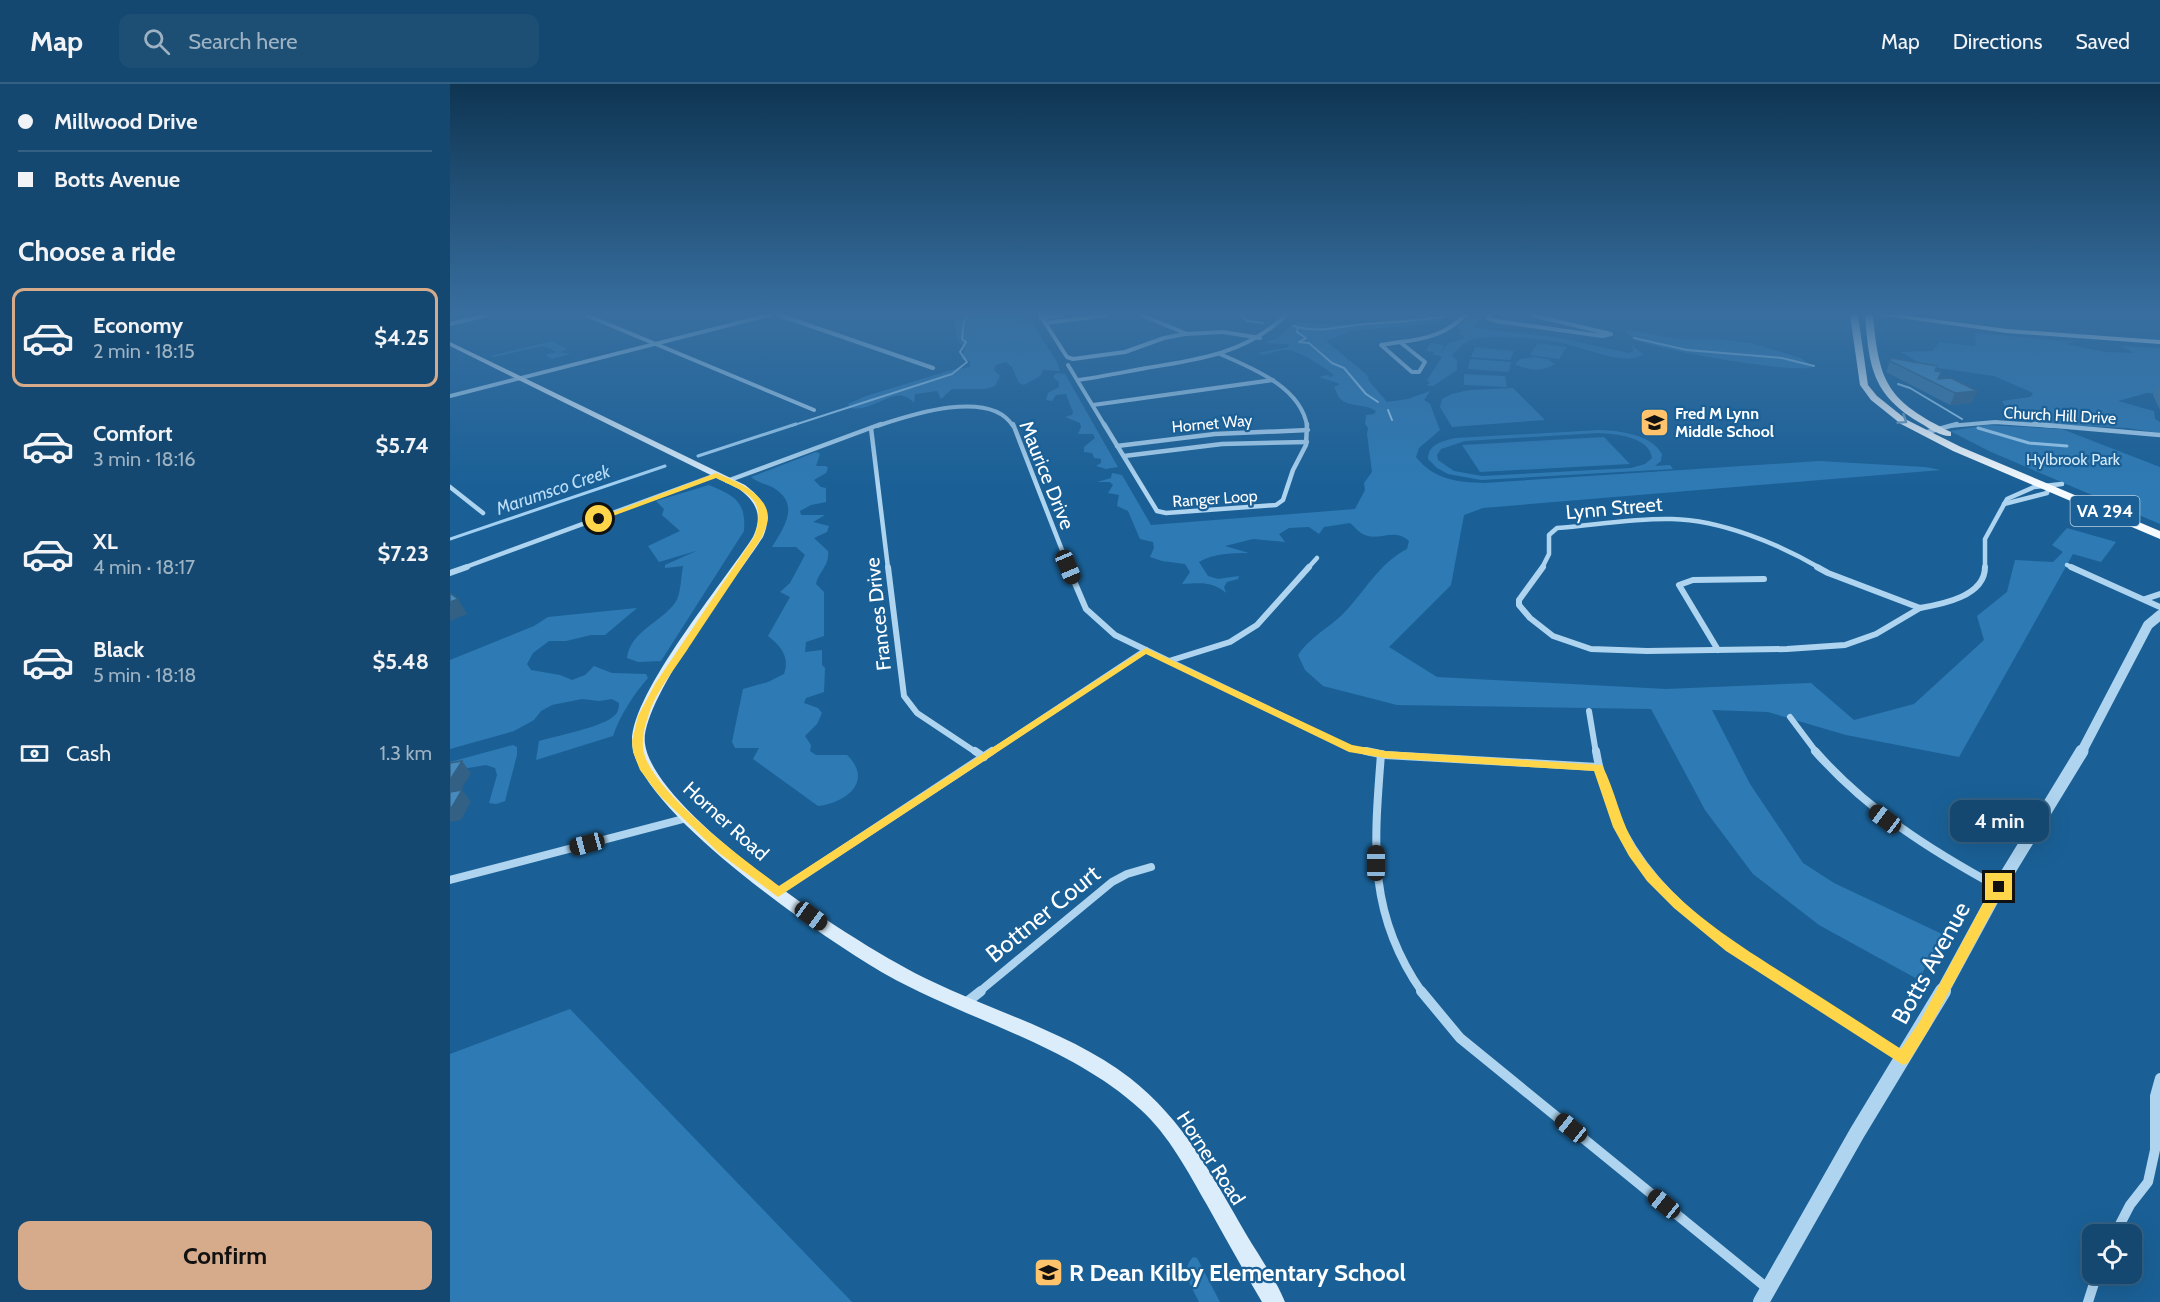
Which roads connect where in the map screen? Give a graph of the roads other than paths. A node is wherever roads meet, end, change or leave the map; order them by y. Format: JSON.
{"nodes":[{"id":1,"x":504,"y":372,"type":"edge"},
{"id":2,"x":546,"y":372,"type":"edge"},
{"id":3,"x":723,"y":372,"type":"edge"},
{"id":4,"x":1073,"y":372,"type":"edge"},
{"id":5,"x":1126,"y":372,"type":"edge"},
{"id":6,"x":1261,"y":372,"type":"edge"},
{"id":7,"x":1862,"y":372,"type":"edge"},
{"id":8,"x":1879,"y":372,"type":"edge"},
{"id":9,"x":518,"y":379,"type":"junction"},
{"id":10,"x":1078,"y":380,"type":"junction"},
{"id":11,"x":1273,"y":380,"type":"junction"},
{"id":12,"x":1864,"y":385,"type":"junction"},
{"id":13,"x":1884,"y":386,"type":"junction"},
{"id":14,"x":450,"y":396,"type":"edge"},
{"id":15,"x":1093,"y":405,"type":"junction"},
{"id":16,"x":814,"y":410,"type":"dead end"},
{"id":17,"x":871,"y":428,"type":"junction"},
{"id":18,"x":1936,"y":428,"type":"junction"},
{"id":19,"x":1308,"y":430,"type":"junction"},
{"id":20,"x":1924,"y":433,"type":"junction"},
{"id":21,"x":2160,"y":435,"type":"edge"},
{"id":22,"x":1307,"y":442,"type":"junction"},
{"id":23,"x":1118,"y":446,"type":"junction"},
{"id":24,"x":1124,"y":456,"type":"junction"},
{"id":25,"x":722,"y":478,"type":"junction"},
{"id":26,"x":2062,"y":484,"type":"junction"},
{"id":27,"x":2049,"y":487,"type":"junction"},
{"id":28,"x":451,"y":490,"type":"edge"},
{"id":29,"x":2004,"y":504,"type":"junction"},
{"id":30,"x":483,"y":513,"type":"dead end"},
{"id":31,"x":2160,"y":526,"type":"edge"},
{"id":32,"x":2160,"y":536,"type":"edge"},
{"id":33,"x":1317,"y":558,"type":"dead end"},
{"id":34,"x":2067,"y":565,"type":"dead end"},
{"id":35,"x":450,"y":573,"type":"edge"},
{"id":36,"x":1764,"y":579,"type":"dead end"},
{"id":37,"x":2160,"y":594,"type":"edge"},
{"id":38,"x":2144,"y":600,"type":"junction"},
{"id":39,"x":2160,"y":607,"type":"edge"},
{"id":40,"x":1920,"y":608,"type":"junction"},
{"id":41,"x":2160,"y":615,"type":"edge"},
{"id":42,"x":1146,"y":650,"type":"junction"},
{"id":43,"x":1718,"y":650,"type":"junction"},
{"id":44,"x":1169,"y":662,"type":"junction"},
{"id":45,"x":1589,"y":711,"type":"dead end"},
{"id":46,"x":1790,"y":717,"type":"dead end"},
{"id":47,"x":1381,"y":754,"type":"junction"},
{"id":48,"x":984,"y":757,"type":"junction"},
{"id":49,"x":1598,"y":767,"type":"junction"},
{"id":50,"x":688,"y":818,"type":"junction"},
{"id":51,"x":1151,"y":867,"type":"dead end"},
{"id":52,"x":450,"y":880,"type":"edge"},
{"id":53,"x":1999,"y":887,"type":"junction"},
{"id":54,"x":778,"y":892,"type":"junction"},
{"id":55,"x":966,"y":1003,"type":"junction"},
{"id":56,"x":1903,"y":1058,"type":"junction"},
{"id":57,"x":2160,"y":1078,"type":"edge"},
{"id":58,"x":2120,"y":1224,"type":"edge"},
{"id":59,"x":2094,"y":1284,"type":"edge"},
{"id":60,"x":1765,"y":1296,"type":"edge"},
{"id":61,"x":1274,"y":1302,"type":"edge"},
{"id":62,"x":2088,"y":1302,"type":"edge"}],
"edges":[{"from":1,"to":9,"type":"main road","name":"Horner Road"},
{"from":2,"to":9,"type":"street"},
{"from":3,"to":16,"type":"street"},
{"from":4,"to":10,"type":"street","name":"Ranger Loop"},
{"from":5,"to":10,"type":"street"},
{"from":6,"to":11,"type":"street","name":"Ranger Loop"},
{"from":7,"to":12,"type":"main road"},
{"from":8,"to":13,"type":"main road","number":"VA 294"},
{"from":9,"to":14,"type":"street"},
{"from":9,"to":25,"type":"main road","name":"Horner Road"},
{"from":10,"to":15,"type":"street","name":"Ranger Loop"},
{"from":11,"to":15,"type":"street"},
{"from":11,"to":19,"type":"street","name":"Ranger Loop"},
{"from":12,"to":13,"type":"main road"},
{"from":12,"to":20,"type":"main road","number":"VA 294","one_way":true},
{"from":13,"to":18,"type":"main road","number":"VA 294"},
{"from":15,"to":23,"type":"street","name":"Ranger Loop"},
{"from":17,"to":25,"type":"street","name":"Maurice Drive"},
{"from":17,"to":42,"type":"street","name":"Maurice Drive"},
{"from":17,"to":48,"type":"street","name":"Frances Drive"},
{"from":18,"to":20,"type":"street","name":"Church Hill Drive"},
{"from":18,"to":21,"type":"street","name":"Church Hill Drive"},
{"from":18,"to":26,"type":"main road","number":"VA 294"},
{"from":19,"to":22,"type":"street","name":"Ranger Loop"},
{"from":19,"to":23,"type":"street","name":"Hornet Way"},
{"from":20,"to":27,"type":"main road","number":"VA 294"},
{"from":22,"to":24,"type":"street","name":"Hornet Way"},
{"from":22,"to":24,"type":"street","name":"Ranger Loop"},
{"from":23,"to":24,"type":"street","name":"Ranger Loop"},
{"from":25,"to":35,"type":"street","name":"Maurice Drive"},
{"from":25,"to":50,"type":"main road","name":"Horner Road"},
{"from":26,"to":27,"type":"street"},
{"from":26,"to":31,"type":"main road","number":"VA 294"},
{"from":27,"to":29,"type":"street"},
{"from":27,"to":29,"type":"street"},
{"from":27,"to":32,"type":"main road","number":"VA 294"},
{"from":28,"to":30,"type":"street"},
{"from":29,"to":40,"type":"street","name":"Lynn Street"},
{"from":33,"to":44,"type":"street"},
{"from":34,"to":38,"type":"street"},
{"from":36,"to":43,"type":"street"},
{"from":37,"to":38,"type":"street"},
{"from":38,"to":39,"type":"street"},
{"from":40,"to":43,"type":"street","name":"Lynn Street"},
{"from":40,"to":43,"type":"street","name":"Lynn Street"},
{"from":41,"to":53,"type":"street","name":"Botts Avenue"},
{"from":42,"to":44,"type":"street","name":"Maurice Drive"},
{"from":42,"to":48,"type":"street"},
{"from":44,"to":47,"type":"street","name":"Maurice Drive"},
{"from":45,"to":49,"type":"street"},
{"from":46,"to":53,"type":"street"},
{"from":47,"to":49,"type":"street","name":"Maurice Drive"},
{"from":47,"to":60,"type":"street"},
{"from":48,"to":54,"type":"street"},
{"from":49,"to":56,"type":"street"},
{"from":50,"to":52,"type":"street"},
{"from":50,"to":54,"type":"main road","name":"Horner Road"},
{"from":51,"to":55,"type":"street","name":"Bottner Court"},
{"from":53,"to":56,"type":"street","name":"Botts Avenue"},
{"from":54,"to":55,"type":"main road","name":"Horner Road"},
{"from":55,"to":61,"type":"main road","name":"Horner Road"},
{"from":56,"to":60,"type":"street","name":"Botts Avenue"},
{"from":57,"to":58,"type":"street"},
{"from":59,"to":62,"type":"street"}]}
